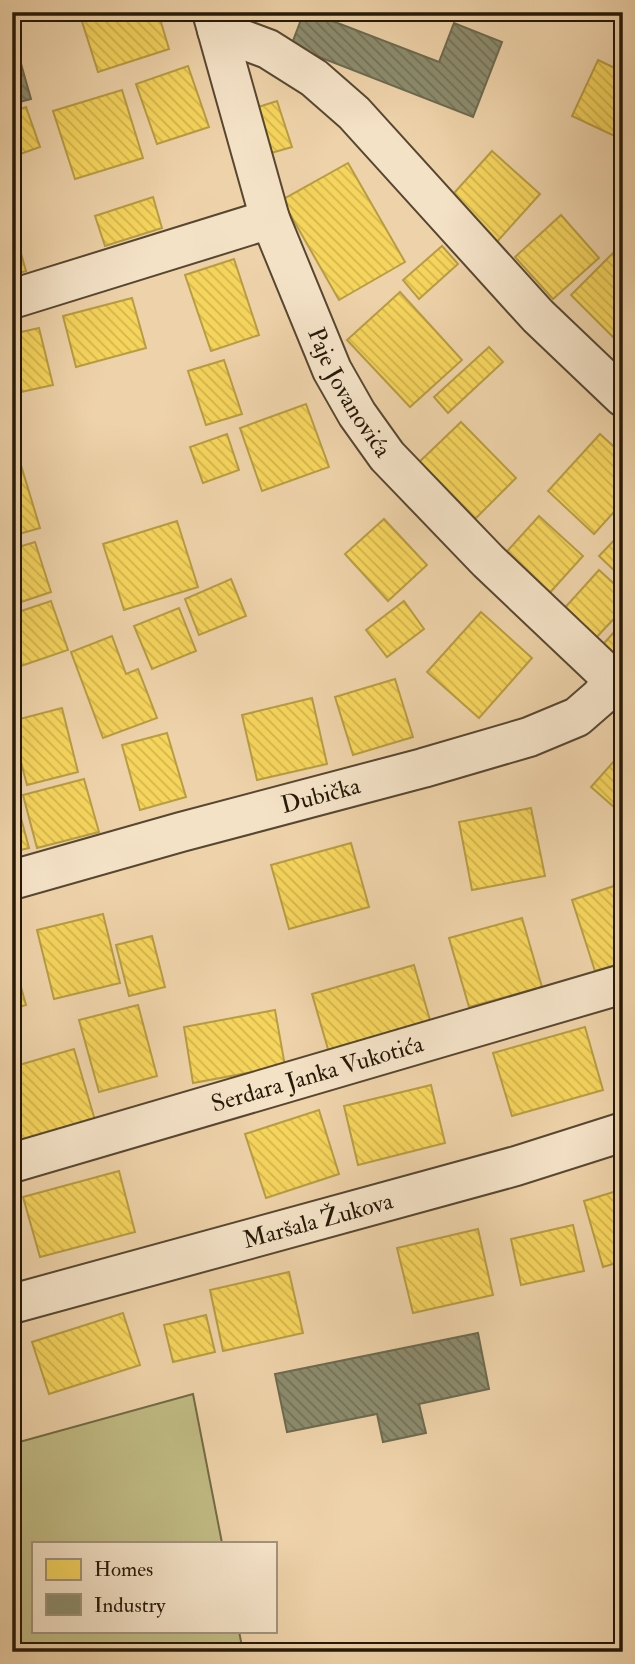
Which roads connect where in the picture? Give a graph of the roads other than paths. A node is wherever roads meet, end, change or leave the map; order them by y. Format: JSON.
{"nodes":[{"id":1,"x":215,"y":21,"type":"edge"},
{"id":2,"x":270,"y":219,"type":"junction"},
{"id":3,"x":12,"y":299,"type":"edge"},
{"id":4,"x":623,"y":397,"type":"edge"},
{"id":5,"x":618,"y":685,"type":"edge"},
{"id":6,"x":12,"y":880,"type":"edge"},
{"id":7,"x":623,"y":984,"type":"edge"},
{"id":8,"x":623,"y":1132,"type":"edge"},
{"id":9,"x":12,"y":1163,"type":"edge"},
{"id":10,"x":12,"y":1304,"type":"edge"}],
"edges":[{"from":1,"to":2,"type":"street","name":"Paje Jovanovića"},
{"from":1,"to":4,"type":"street"},
{"from":2,"to":3,"type":"street"},
{"from":2,"to":5,"type":"street","name":"Paje Jovanovića"},
{"from":5,"to":6,"type":"street","name":"Dubička"},
{"from":7,"to":9,"type":"street","name":"Serdara Janka Vukotića"},
{"from":8,"to":10,"type":"street","name":"Maršala Žukova"}]}
